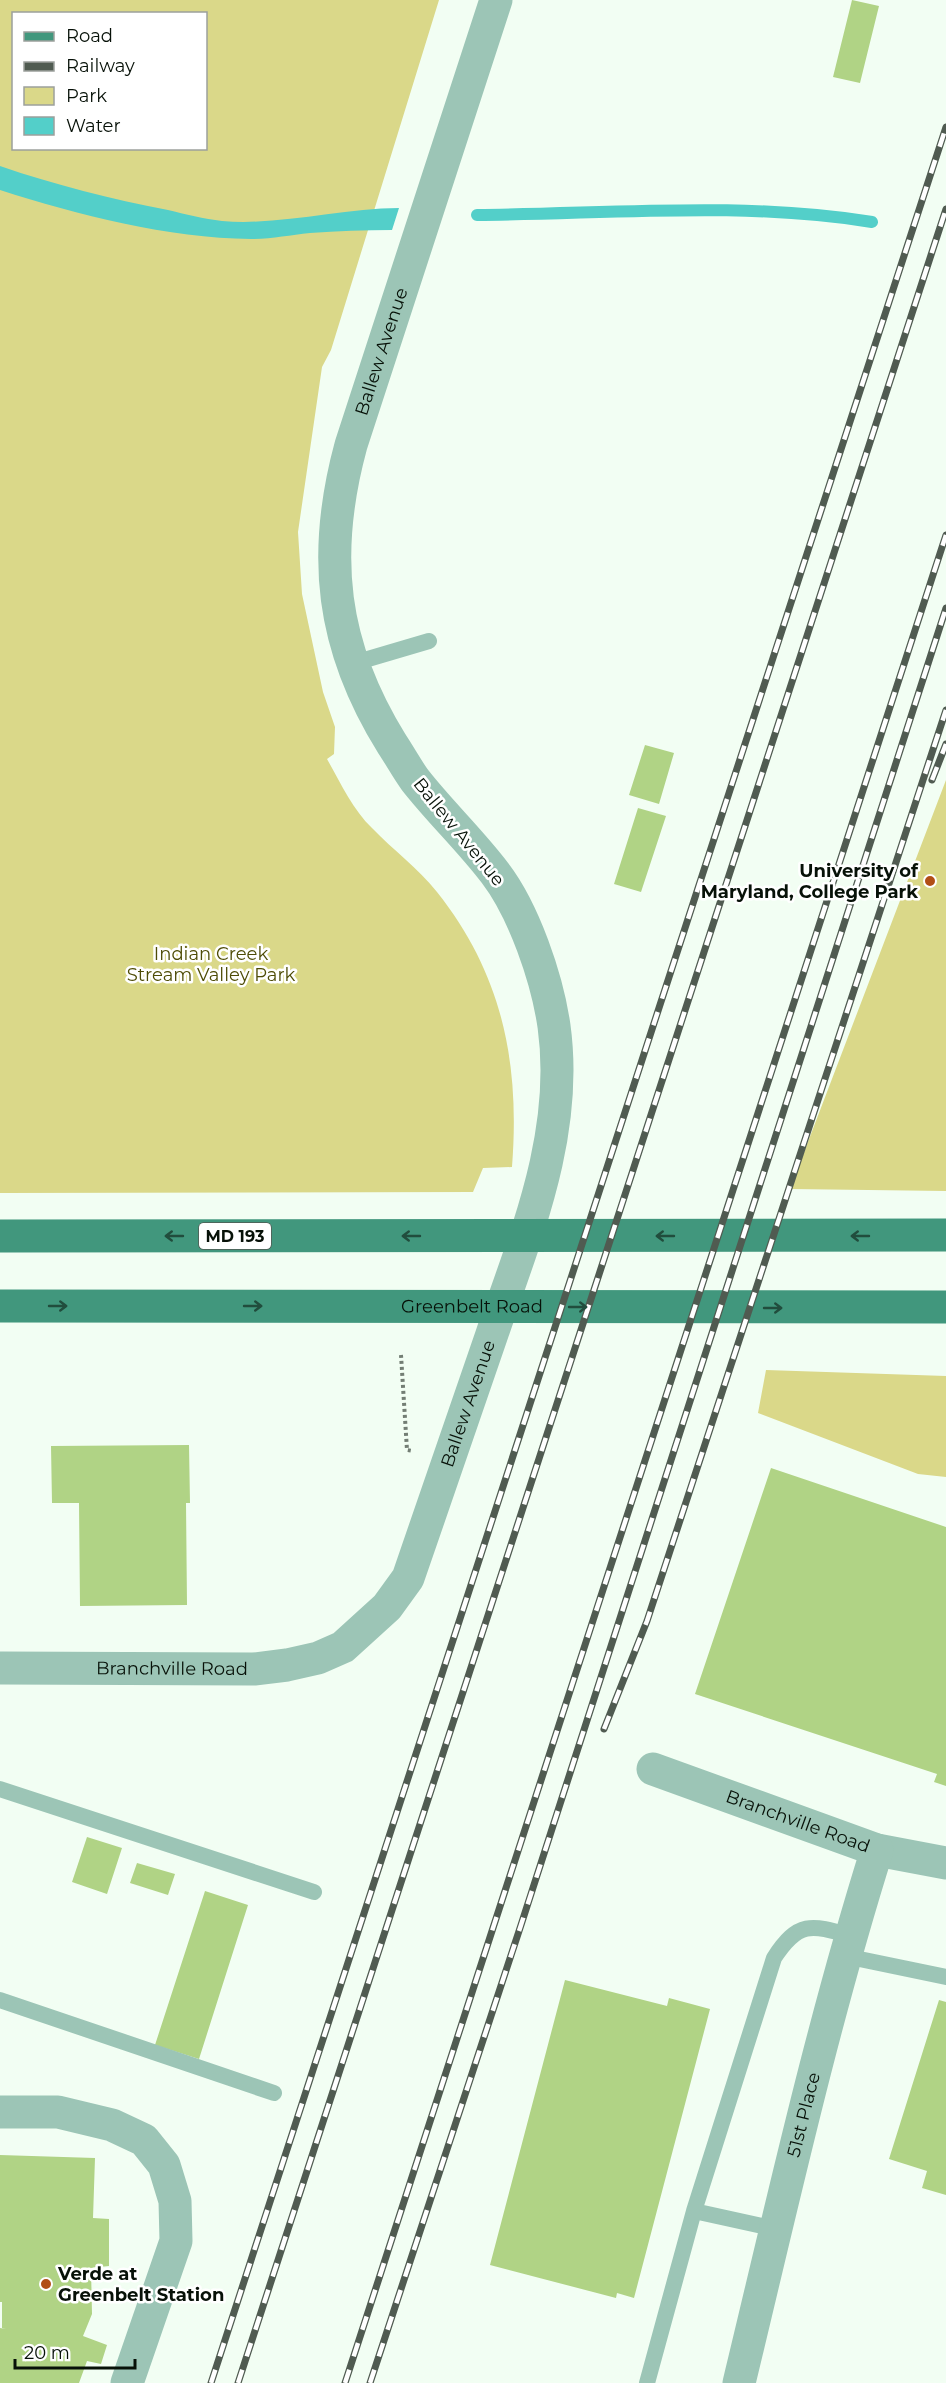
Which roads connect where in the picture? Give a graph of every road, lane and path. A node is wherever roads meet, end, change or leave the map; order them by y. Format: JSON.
{"nodes":[{"id":1,"x":496,"y":0,"type":"edge"},
{"id":2,"x":429,"y":641,"type":"dead end"},
{"id":3,"x":351,"y":664,"type":"junction"},
{"id":4,"x":932,"y":1235,"type":"edge"},
{"id":5,"x":0,"y":1236,"type":"edge"},
{"id":6,"x":0,"y":1306,"type":"edge"},
{"id":7,"x":946,"y":1306,"type":"edge"},
{"id":8,"x":401,"y":1355,"type":"dead end"},
{"id":9,"x":407,"y":1450,"type":"dead end"},
{"id":10,"x":343,"y":1647,"type":"joint"},
{"id":11,"x":0,"y":1668,"type":"edge"},
{"id":12,"x":653,"y":1769,"type":"dead end"},
{"id":13,"x":0,"y":1789,"type":"edge"},
{"id":14,"x":877,"y":1850,"type":"junction"},
{"id":15,"x":946,"y":1863,"type":"edge"},
{"id":16,"x":314,"y":1892,"type":"dead end"},
{"id":17,"x":847,"y":1946,"type":"junction"},
{"id":18,"x":946,"y":1977,"type":"edge"},
{"id":19,"x":0,"y":2000,"type":"edge"},
{"id":20,"x":274,"y":2093,"type":"dead end"},
{"id":21,"x":0,"y":2112,"type":"edge"},
{"id":22,"x":694,"y":2211,"type":"junction"},
{"id":23,"x":776,"y":2229,"type":"junction"},
{"id":24,"x":127,"y":2383,"type":"edge"},
{"id":25,"x":647,"y":2383,"type":"edge"},
{"id":26,"x":739,"y":2383,"type":"edge"}],
"edges":[{"from":1,"to":3,"type":"street","name":"Ballew Avenue"},
{"from":2,"to":3,"type":"lane"},
{"from":3,"to":10,"type":"street","name":"Ballew Avenue"},
{"from":4,"to":5,"type":"main road","number":"MD 193","one_way":true},
{"from":6,"to":7,"type":"main road","name":"Greenbelt Road","one_way":true},
{"from":8,"to":9,"type":"path"},
{"from":10,"to":11,"type":"street","name":"Branchville Road"},
{"from":12,"to":14,"type":"street","name":"Branchville Road"},
{"from":13,"to":16,"type":"lane"},
{"from":14,"to":15,"type":"street","name":"Branchville Road"},
{"from":14,"to":17,"type":"street","name":"51st Place"},
{"from":17,"to":18,"type":"lane"},
{"from":17,"to":22,"type":"lane"},
{"from":17,"to":23,"type":"street","name":"51st Place"},
{"from":19,"to":20,"type":"lane"},
{"from":21,"to":24,"type":"street"},
{"from":22,"to":23,"type":"lane"},
{"from":22,"to":25,"type":"lane"},
{"from":23,"to":26,"type":"street","name":"51st Place"}]}
